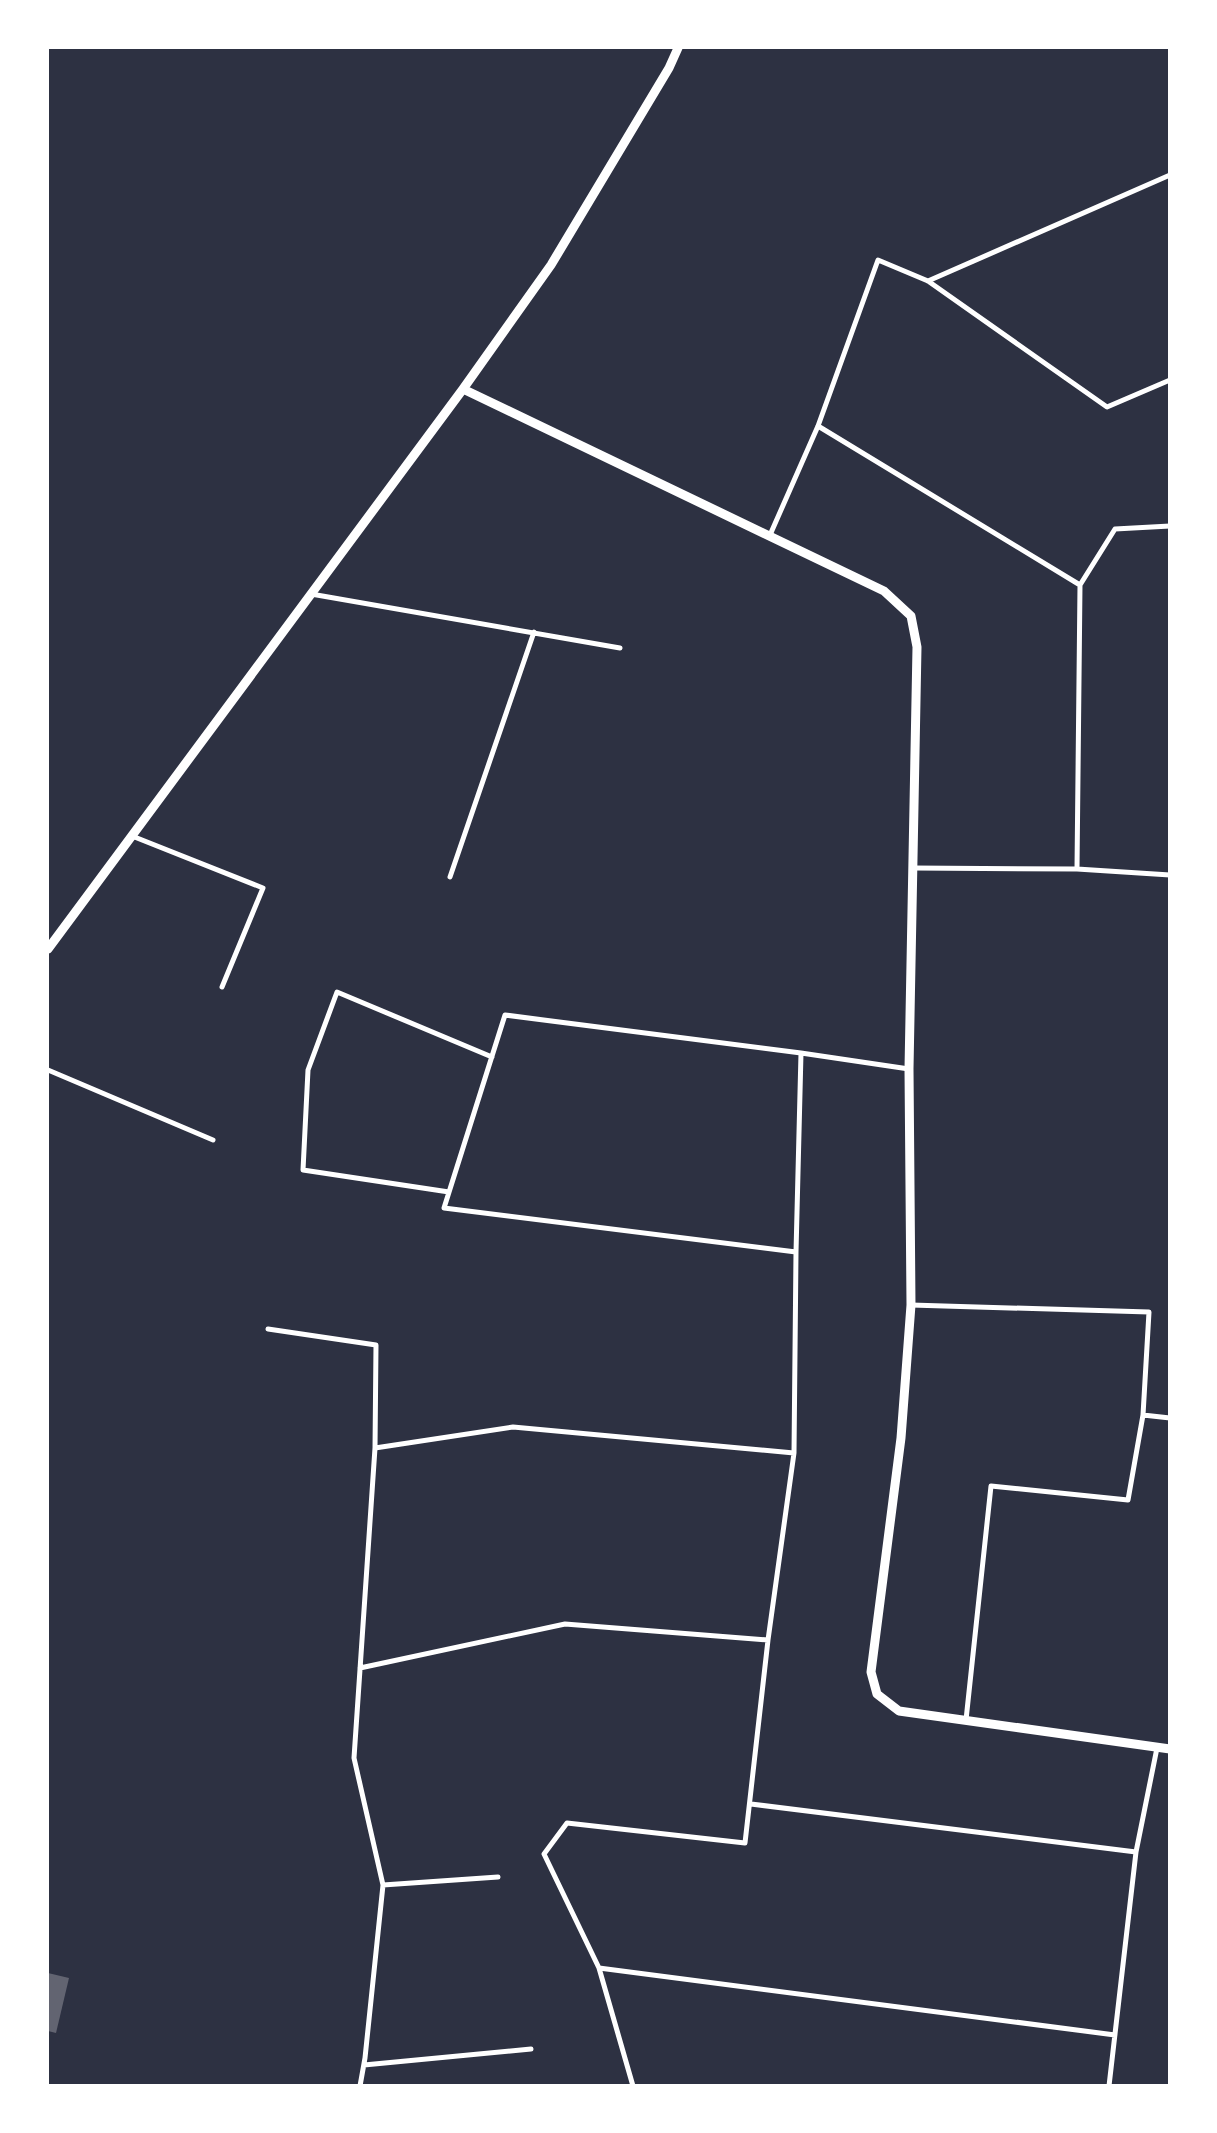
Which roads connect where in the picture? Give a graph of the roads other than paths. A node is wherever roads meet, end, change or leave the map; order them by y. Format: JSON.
{"nodes":[{"id":1,"x":678,"y":48,"type":"edge"},
{"id":2,"x":1170,"y":175,"type":"edge"},
{"id":3,"x":928,"y":281,"type":"junction"},
{"id":4,"x":1170,"y":380,"type":"edge"},
{"id":5,"x":464,"y":389,"type":"junction"},
{"id":6,"x":818,"y":426,"type":"junction"},
{"id":7,"x":1170,"y":526,"type":"edge"},
{"id":8,"x":770,"y":535,"type":"junction"},
{"id":9,"x":1080,"y":585,"type":"junction"},
{"id":10,"x":311,"y":594,"type":"junction"},
{"id":11,"x":534,"y":632,"type":"junction"},
{"id":12,"x":620,"y":648,"type":"dead end"},
{"id":13,"x":131,"y":836,"type":"junction"},
{"id":14,"x":912,"y":868,"type":"junction"},
{"id":15,"x":1077,"y":869,"type":"junction"},
{"id":16,"x":1170,"y":875,"type":"edge"},
{"id":17,"x":450,"y":877,"type":"dead end"},
{"id":18,"x":48,"y":949,"type":"edge"},
{"id":19,"x":222,"y":986,"type":"dead end"},
{"id":20,"x":801,"y":1053,"type":"junction"},
{"id":21,"x":492,"y":1057,"type":"junction"},
{"id":22,"x":909,"y":1069,"type":"junction"},
{"id":23,"x":48,"y":1070,"type":"edge"},
{"id":24,"x":212,"y":1140,"type":"dead end"},
{"id":25,"x":450,"y":1192,"type":"junction"},
{"id":26,"x":796,"y":1252,"type":"junction"},
{"id":27,"x":910,"y":1305,"type":"junction"},
{"id":28,"x":268,"y":1329,"type":"dead end"},
{"id":29,"x":1143,"y":1414,"type":"junction"},
{"id":30,"x":1170,"y":1418,"type":"edge"},
{"id":31,"x":374,"y":1448,"type":"junction"},
{"id":32,"x":794,"y":1453,"type":"junction"},
{"id":33,"x":768,"y":1640,"type":"junction"},
{"id":34,"x":360,"y":1668,"type":"junction"},
{"id":35,"x":966,"y":1720,"type":"junction"},
{"id":36,"x":1157,"y":1748,"type":"junction"},
{"id":37,"x":1170,"y":1750,"type":"edge"},
{"id":38,"x":751,"y":1804,"type":"junction"},
{"id":39,"x":1136,"y":1852,"type":"junction"},
{"id":40,"x":498,"y":1877,"type":"dead end"},
{"id":41,"x":383,"y":1885,"type":"junction"},
{"id":42,"x":599,"y":1968,"type":"junction"},
{"id":43,"x":1115,"y":2035,"type":"junction"},
{"id":44,"x":531,"y":2049,"type":"dead end"},
{"id":45,"x":364,"y":2066,"type":"junction"},
{"id":46,"x":360,"y":2086,"type":"edge"},
{"id":47,"x":633,"y":2086,"type":"edge"},
{"id":48,"x":1109,"y":2086,"type":"edge"}],
"edges":[{"from":1,"to":5,"type":"street"},
{"from":2,"to":3,"type":"street"},
{"from":3,"to":4,"type":"street"},
{"from":3,"to":6,"type":"street"},
{"from":5,"to":8,"type":"street"},
{"from":5,"to":10,"type":"street"},
{"from":6,"to":8,"type":"street"},
{"from":6,"to":9,"type":"street"},
{"from":7,"to":9,"type":"street"},
{"from":8,"to":14,"type":"street"},
{"from":9,"to":15,"type":"street"},
{"from":10,"to":11,"type":"street"},
{"from":10,"to":13,"type":"street"},
{"from":11,"to":12,"type":"street"},
{"from":11,"to":17,"type":"street"},
{"from":13,"to":18,"type":"street"},
{"from":13,"to":19,"type":"street"},
{"from":14,"to":15,"type":"street"},
{"from":14,"to":22,"type":"street"},
{"from":15,"to":16,"type":"street"},
{"from":20,"to":21,"type":"street"},
{"from":20,"to":22,"type":"street"},
{"from":20,"to":26,"type":"street"},
{"from":21,"to":25,"type":"street"},
{"from":21,"to":25,"type":"street"},
{"from":22,"to":27,"type":"street"},
{"from":23,"to":24,"type":"street"},
{"from":25,"to":26,"type":"street"},
{"from":26,"to":32,"type":"street"},
{"from":27,"to":29,"type":"street"},
{"from":27,"to":35,"type":"street"},
{"from":28,"to":31,"type":"street"},
{"from":29,"to":30,"type":"street"},
{"from":29,"to":35,"type":"street"},
{"from":31,"to":32,"type":"street"},
{"from":31,"to":34,"type":"street"},
{"from":32,"to":33,"type":"street"},
{"from":33,"to":34,"type":"street"},
{"from":33,"to":38,"type":"street"},
{"from":34,"to":41,"type":"street"},
{"from":35,"to":36,"type":"street"},
{"from":36,"to":37,"type":"street"},
{"from":36,"to":39,"type":"street"},
{"from":38,"to":39,"type":"street"},
{"from":38,"to":42,"type":"street"},
{"from":39,"to":43,"type":"street"},
{"from":40,"to":41,"type":"street"},
{"from":41,"to":45,"type":"street"},
{"from":42,"to":43,"type":"street"},
{"from":42,"to":47,"type":"street"},
{"from":43,"to":48,"type":"street"},
{"from":44,"to":45,"type":"street"},
{"from":45,"to":46,"type":"street"}]}
